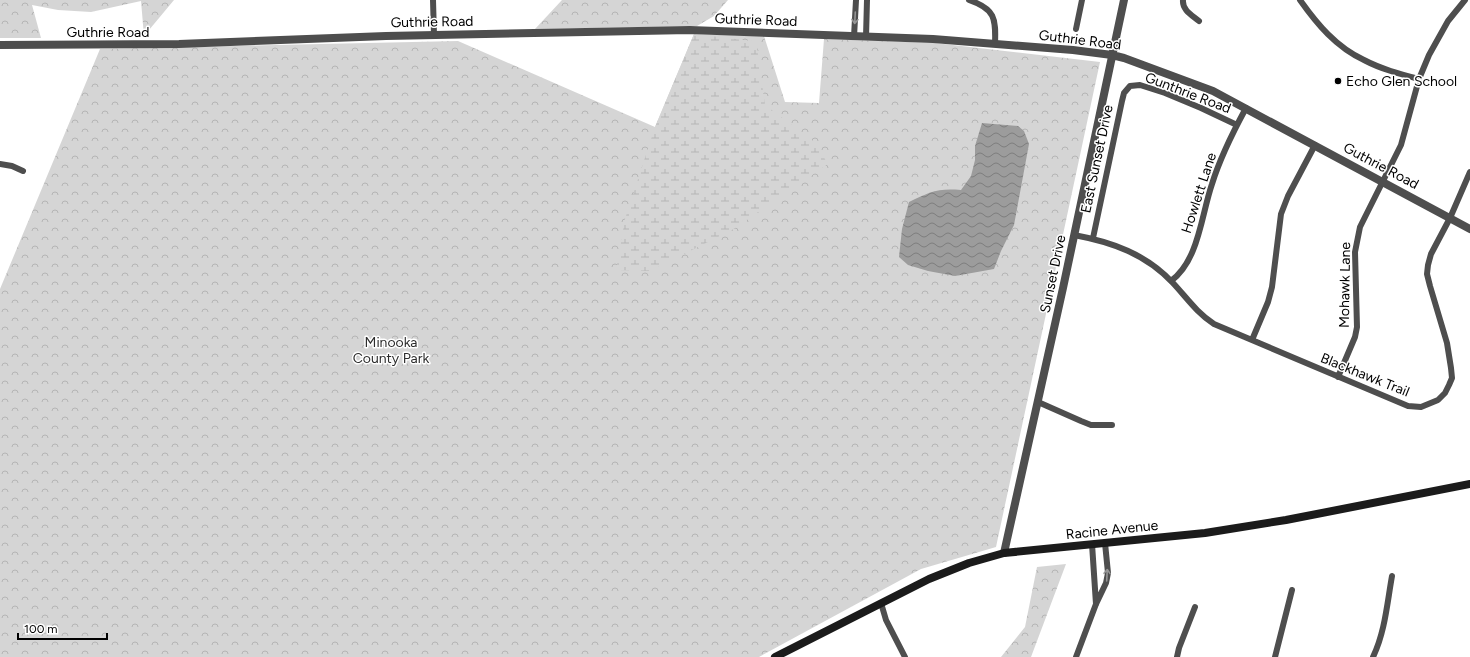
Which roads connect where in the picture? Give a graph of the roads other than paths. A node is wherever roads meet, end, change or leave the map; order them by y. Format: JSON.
{"nodes":[{"id":1,"x":433,"y":0,"type":"edge"},
{"id":2,"x":969,"y":0,"type":"edge"},
{"id":3,"x":1082,"y":0,"type":"edge"},
{"id":4,"x":1124,"y":0,"type":"edge"},
{"id":5,"x":1183,"y":0,"type":"edge"},
{"id":6,"x":1300,"y":0,"type":"edge"},
{"id":7,"x":1466,"y":0,"type":"edge"},
{"id":8,"x":856,"y":3,"type":"edge"},
{"id":9,"x":867,"y":3,"type":"edge"},
{"id":10,"x":1199,"y":21,"type":"dead end"},
{"id":11,"x":1076,"y":29,"type":"dead end"},
{"id":12,"x":434,"y":35,"type":"junction"},
{"id":13,"x":854,"y":37,"type":"junction"},
{"id":14,"x":866,"y":37,"type":"junction"},
{"id":15,"x":995,"y":44,"type":"junction"},
{"id":16,"x":0,"y":45,"type":"edge"},
{"id":17,"x":1112,"y":55,"type":"junction"},
{"id":18,"x":1419,"y":79,"type":"junction"},
{"id":19,"x":1130,"y":86,"type":"joint"},
{"id":20,"x":1246,"y":108,"type":"junction"},
{"id":21,"x":1237,"y":125,"type":"junction"},
{"id":22,"x":1315,"y":145,"type":"junction"},
{"id":23,"x":0,"y":164,"type":"edge"},
{"id":24,"x":23,"y":171,"type":"dead end"},
{"id":25,"x":1470,"y":172,"type":"edge"},
{"id":26,"x":1383,"y":181,"type":"junction"},
{"id":27,"x":1450,"y":218,"type":"junction"},
{"id":28,"x":1470,"y":229,"type":"edge"},
{"id":29,"x":1074,"y":235,"type":"junction"},
{"id":30,"x":1093,"y":238,"type":"junction"},
{"id":31,"x":1172,"y":282,"type":"junction"},
{"id":32,"x":1252,"y":340,"type":"junction"},
{"id":33,"x":1338,"y":377,"type":"junction"},
{"id":34,"x":1038,"y":402,"type":"junction"},
{"id":35,"x":1112,"y":425,"type":"dead end"},
{"id":36,"x":1470,"y":484,"type":"edge"},
{"id":37,"x":1105,"y":543,"type":"junction"},
{"id":38,"x":1092,"y":544,"type":"junction"},
{"id":39,"x":1004,"y":553,"type":"junction"},
{"id":40,"x":1392,"y":576,"type":"dead end"},
{"id":41,"x":1292,"y":590,"type":"dead end"},
{"id":42,"x":881,"y":603,"type":"junction"},
{"id":43,"x":1096,"y":604,"type":"junction"},
{"id":44,"x":1195,"y":607,"type":"dead end"},
{"id":45,"x":775,"y":657,"type":"edge"},
{"id":46,"x":905,"y":657,"type":"edge"},
{"id":47,"x":1076,"y":657,"type":"edge"},
{"id":48,"x":1176,"y":657,"type":"edge"},
{"id":49,"x":1275,"y":657,"type":"edge"},
{"id":50,"x":1373,"y":657,"type":"edge"}],
"edges":[{"from":1,"to":12,"type":"street"},
{"from":2,"to":15,"type":"street"},
{"from":3,"to":11,"type":"street"},
{"from":4,"to":17,"type":"street","name":"Sunset Drive"},
{"from":5,"to":10,"type":"street"},
{"from":6,"to":18,"type":"street"},
{"from":7,"to":18,"type":"street","name":"Mohawk Lane"},
{"from":8,"to":9,"type":"street"},
{"from":8,"to":13,"type":"street","one_way":true},
{"from":9,"to":14,"type":"street"},
{"from":12,"to":13,"type":"street","name":"Guthrie Road"},
{"from":12,"to":16,"type":"street","name":"Guthrie Road"},
{"from":13,"to":14,"type":"street","name":"Guthrie Road"},
{"from":14,"to":15,"type":"street","name":"Guthrie Road"},
{"from":15,"to":17,"type":"street","name":"Guthrie Road"},
{"from":17,"to":20,"type":"street","name":"Guthrie Road"},
{"from":17,"to":29,"type":"street","name":"Sunset Drive"},
{"from":18,"to":26,"type":"street","name":"Mohawk Lane"},
{"from":19,"to":21,"type":"street","name":"Gunthrie Road"},
{"from":19,"to":30,"type":"street","name":"East Sunset Drive"},
{"from":20,"to":21,"type":"street","name":"Howlett Lane"},
{"from":20,"to":22,"type":"street","name":"Guthrie Road"},
{"from":21,"to":31,"type":"street","name":"Howlett Lane"},
{"from":22,"to":26,"type":"street","name":"Guthrie Road"},
{"from":22,"to":32,"type":"street"},
{"from":23,"to":24,"type":"street"},
{"from":25,"to":27,"type":"street","name":"Blackhawk Trail"},
{"from":26,"to":27,"type":"street","name":"Guthrie Road"},
{"from":26,"to":33,"type":"street","name":"Mohawk Lane"},
{"from":27,"to":28,"type":"street","name":"Guthrie Road"},
{"from":27,"to":33,"type":"street","name":"Blackhawk Trail"},
{"from":29,"to":30,"type":"street","name":"Blackhawk Trail"},
{"from":29,"to":34,"type":"street","name":"Sunset Drive"},
{"from":30,"to":31,"type":"street","name":"Blackhawk Trail"},
{"from":31,"to":32,"type":"street","name":"Blackhawk Trail"},
{"from":32,"to":33,"type":"street","name":"Blackhawk Trail"},
{"from":34,"to":35,"type":"street"},
{"from":34,"to":39,"type":"street","name":"Sunset Drive"},
{"from":36,"to":37,"type":"main road","name":"Racine Avenue"},
{"from":37,"to":38,"type":"main road","name":"Racine Avenue"},
{"from":43,"to":37,"type":"street","one_way":true},
{"from":38,"to":39,"type":"main road","name":"Racine Avenue"},
{"from":38,"to":43,"type":"street"},
{"from":39,"to":42,"type":"main road","name":"Racine Avenue"},
{"from":40,"to":50,"type":"street"},
{"from":41,"to":49,"type":"street"},
{"from":42,"to":45,"type":"main road","name":"Racine Avenue"},
{"from":42,"to":46,"type":"street"},
{"from":43,"to":47,"type":"street"},
{"from":44,"to":48,"type":"street"}]}
